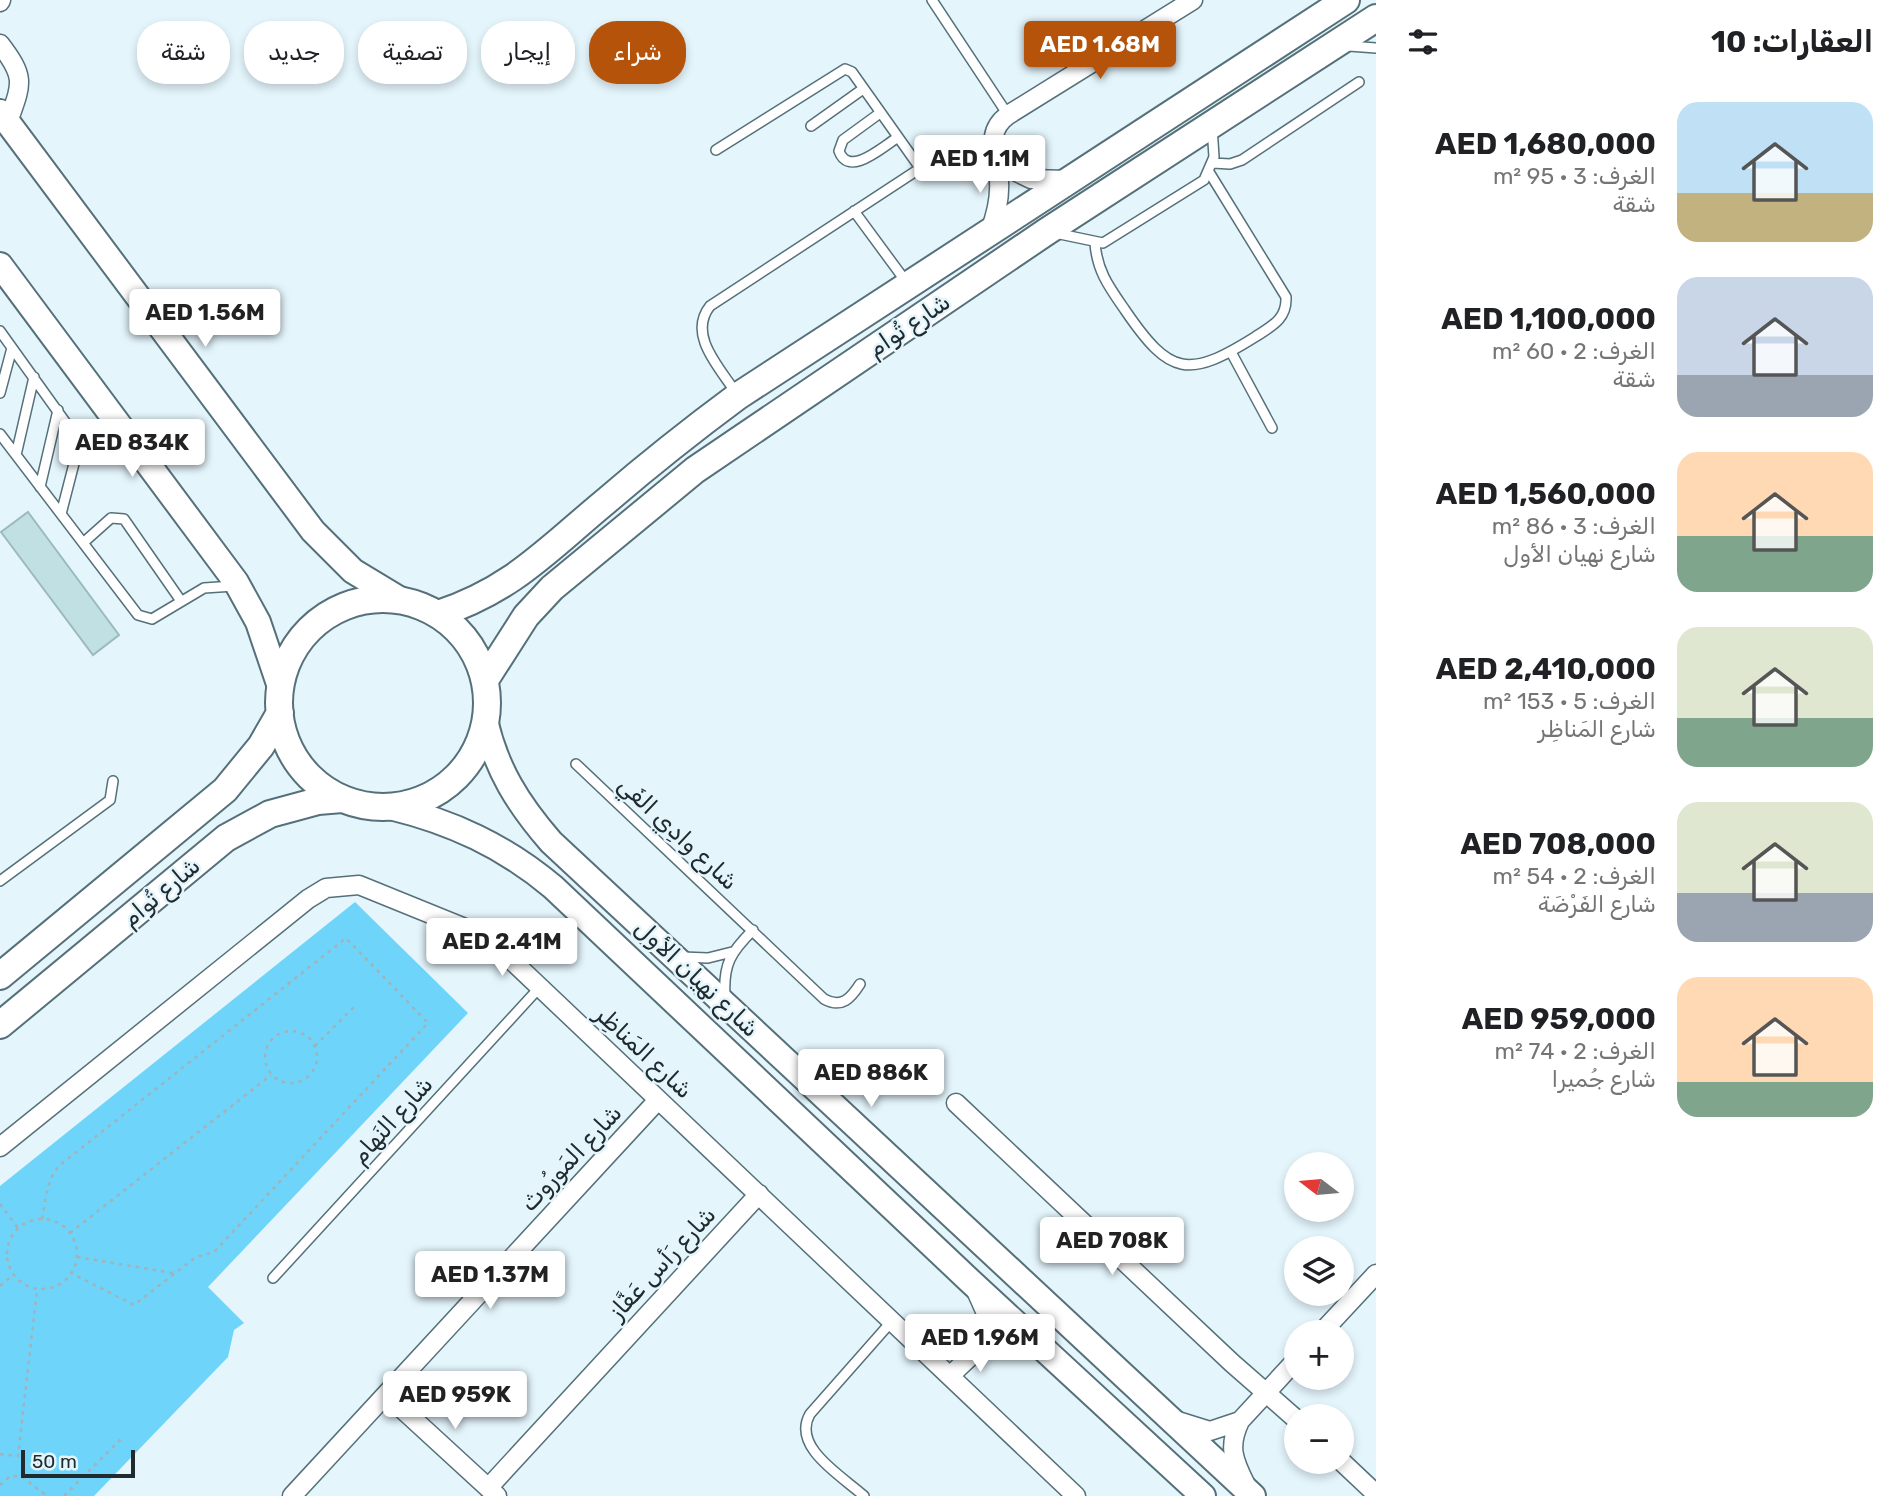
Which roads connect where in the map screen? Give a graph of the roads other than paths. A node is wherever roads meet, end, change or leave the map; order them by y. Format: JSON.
{"nodes":[{"id":1,"x":932,"y":0,"type":"edge"},
{"id":2,"x":1193,"y":0,"type":"edge"},
{"id":3,"x":1346,"y":0,"type":"edge"},
{"id":4,"x":1376,"y":18,"type":"edge"},
{"id":5,"x":0,"y":44,"type":"edge"},
{"id":6,"x":1376,"y":48,"type":"edge"},
{"id":7,"x":1326,"y":49,"type":"junction"},
{"id":8,"x":1359,"y":82,"type":"dead end"},
{"id":9,"x":863,"y":89,"type":"junction"},
{"id":10,"x":880,"y":113,"type":"junction"},
{"id":11,"x":1008,"y":116,"type":"junction"},
{"id":12,"x":4,"y":117,"type":"edge"},
{"id":13,"x":1212,"y":124,"type":"junction"},
{"id":14,"x":811,"y":126,"type":"dead end"},
{"id":15,"x":897,"y":138,"type":"junction"},
{"id":16,"x":716,"y":150,"type":"dead end"},
{"id":17,"x":948,"y":150,"type":"dead end"},
{"id":18,"x":998,"y":163,"type":"junction"},
{"id":19,"x":1211,"y":168,"type":"junction"},
{"id":20,"x":920,"y":169,"type":"junction"},
{"id":21,"x":1067,"y":180,"type":"junction"},
{"id":22,"x":854,"y":211,"type":"junction"},
{"id":23,"x":989,"y":231,"type":"junction"},
{"id":24,"x":1046,"y":232,"type":"junction"},
{"id":25,"x":1095,"y":243,"type":"junction"},
{"id":26,"x":0,"y":264,"type":"edge"},
{"id":27,"x":908,"y":285,"type":"junction"},
{"id":28,"x":0,"y":331,"type":"edge"},
{"id":29,"x":12,"y":348,"type":"junction"},
{"id":30,"x":1231,"y":352,"type":"junction"},
{"id":31,"x":34,"y":377,"type":"junction"},
{"id":32,"x":0,"y":393,"type":"edge"},
{"id":33,"x":738,"y":396,"type":"junction"},
{"id":34,"x":58,"y":410,"type":"junction"},
{"id":35,"x":1272,"y":428,"type":"dead end"},
{"id":36,"x":0,"y":434,"type":"edge"},
{"id":37,"x":16,"y":455,"type":"junction"},
{"id":38,"x":40,"y":487,"type":"junction"},
{"id":39,"x":61,"y":514,"type":"junction"},
{"id":40,"x":83,"y":543,"type":"junction"},
{"id":41,"x":238,"y":586,"type":"junction"},
{"id":42,"x":401,"y":600,"type":"junction"},
{"id":43,"x":181,"y":601,"type":"junction"},
{"id":44,"x":438,"y":614,"type":"junction"},
{"id":45,"x":485,"y":680,"type":"junction"},
{"id":46,"x":280,"y":700,"type":"junction"},
{"id":47,"x":485,"y":720,"type":"junction"},
{"id":48,"x":576,"y":765,"type":"dead end"},
{"id":49,"x":113,"y":780,"type":"dead end"},
{"id":50,"x":342,"y":799,"type":"junction"},
{"id":51,"x":390,"y":807,"type":"junction"},
{"id":52,"x":0,"y":881,"type":"edge"},
{"id":53,"x":753,"y":930,"type":"junction"},
{"id":54,"x":732,"y":952,"type":"junction"},
{"id":55,"x":672,"y":955,"type":"junction"},
{"id":56,"x":0,"y":976,"type":"edge"},
{"id":57,"x":860,"y":984,"type":"dead end"},
{"id":58,"x":539,"y":988,"type":"junction"},
{"id":59,"x":726,"y":1005,"type":"junction"},
{"id":60,"x":0,"y":1026,"type":"edge"},
{"id":61,"x":658,"y":1100,"type":"junction"},
{"id":62,"x":956,"y":1103,"type":"dead end"},
{"id":63,"x":0,"y":1147,"type":"edge"},
{"id":64,"x":759,"y":1194,"type":"junction"},
{"id":65,"x":1376,"y":1274,"type":"edge"},
{"id":66,"x":274,"y":1278,"type":"dead end"},
{"id":67,"x":970,"y":1281,"type":"junction"},
{"id":68,"x":1333,"y":1320,"type":"edge"},
{"id":69,"x":892,"y":1321,"type":"junction"},
{"id":70,"x":982,"y":1345,"type":"junction"},
{"id":71,"x":1044,"y":1347,"type":"junction"},
{"id":72,"x":1284,"y":1373,"type":"edge"},
{"id":73,"x":950,"y":1376,"type":"junction"},
{"id":74,"x":1267,"y":1392,"type":"junction"},
{"id":75,"x":387,"y":1395,"type":"junction"},
{"id":76,"x":1284,"y":1408,"type":"edge"},
{"id":77,"x":1166,"y":1416,"type":"junction"},
{"id":78,"x":1240,"y":1421,"type":"junction"},
{"id":79,"x":1354,"y":1473,"type":"edge"},
{"id":80,"x":493,"y":1492,"type":"edge"},
{"id":81,"x":1376,"y":1494,"type":"edge"},
{"id":82,"x":1251,"y":1495,"type":"edge"},
{"id":83,"x":292,"y":1496,"type":"edge"},
{"id":84,"x":864,"y":1496,"type":"edge"},
{"id":85,"x":1076,"y":1496,"type":"edge"},
{"id":86,"x":1203,"y":1496,"type":"edge"}],
"edges":[{"from":1,"to":11,"type":"lane"},
{"from":2,"to":11,"type":"street"},
{"from":3,"to":21,"type":"main road","name":"شارع تُوام"},
{"from":4,"to":7,"type":"main road","name":"شارع تُوام"},
{"from":5,"to":12,"type":"street"},
{"from":6,"to":7,"type":"lane"},
{"from":7,"to":13,"type":"main road","name":"شارع تُوام"},
{"from":8,"to":19,"type":"lane"},
{"from":9,"to":10,"type":"lane"},
{"from":9,"to":14,"type":"lane"},
{"from":9,"to":16,"type":"lane"},
{"from":10,"to":15,"type":"lane"},
{"from":10,"to":15,"type":"lane"},
{"from":11,"to":18,"type":"street"},
{"from":12,"to":42,"type":"main road"},
{"from":13,"to":19,"type":"lane"},
{"from":13,"to":24,"type":"main road","name":"شارع تُوام"},
{"from":15,"to":20,"type":"lane"},
{"from":17,"to":20,"type":"lane"},
{"from":18,"to":21,"type":"street"},
{"from":18,"to":23,"type":"street"},
{"from":19,"to":25,"type":"lane"},
{"from":19,"to":30,"type":"lane"},
{"from":20,"to":22,"type":"lane"},
{"from":21,"to":23,"type":"main road","name":"شارع تُوام"},
{"from":22,"to":27,"type":"lane"},
{"from":22,"to":33,"type":"lane"},
{"from":23,"to":27,"type":"main road","name":"شارع تُوام"},
{"from":24,"to":25,"type":"lane"},
{"from":24,"to":45,"type":"main road","name":"شارع تُوام"},
{"from":25,"to":30,"type":"lane"},
{"from":26,"to":41,"type":"main road"},
{"from":27,"to":33,"type":"main road","name":"شارع تُوام"},
{"from":28,"to":29,"type":"lane"},
{"from":29,"to":31,"type":"lane"},
{"from":29,"to":32,"type":"lane"},
{"from":30,"to":35,"type":"lane"},
{"from":31,"to":34,"type":"lane"},
{"from":31,"to":37,"type":"lane"},
{"from":33,"to":44,"type":"main road","name":"شارع تُوام"},
{"from":34,"to":38,"type":"lane"},
{"from":34,"to":39,"type":"lane"},
{"from":36,"to":37,"type":"lane"},
{"from":37,"to":38,"type":"lane"},
{"from":38,"to":39,"type":"lane"},
{"from":39,"to":40,"type":"lane"},
{"from":40,"to":43,"type":"lane"},
{"from":40,"to":43,"type":"lane"},
{"from":41,"to":43,"type":"lane"},
{"from":41,"to":46,"type":"main road"},
{"from":42,"to":44,"type":"main road"},
{"from":42,"to":46,"type":"main road"},
{"from":44,"to":45,"type":"main road"},
{"from":45,"to":47,"type":"main road"},
{"from":46,"to":50,"type":"main road"},
{"from":46,"to":56,"type":"main road","name":"شارع تُوام"},
{"from":47,"to":51,"type":"main road"},
{"from":47,"to":55,"type":"main road","name":"شارع نهيان الأول"},
{"from":48,"to":53,"type":"lane","name":"شارع وادِي الفَي"},
{"from":49,"to":52,"type":"lane"},
{"from":50,"to":51,"type":"main road"},
{"from":50,"to":60,"type":"main road","name":"شارع تُوام"},
{"from":51,"to":67,"type":"main road","name":"شارع نهيان الأول"},
{"from":53,"to":54,"type":"lane"},
{"from":53,"to":57,"type":"lane","name":"شارع وادِي الفَي"},
{"from":54,"to":55,"type":"lane"},
{"from":54,"to":59,"type":"lane"},
{"from":55,"to":59,"type":"main road","name":"شارع نهيان الأول"},
{"from":58,"to":61,"type":"street","name":"شارع المَناظِر"},
{"from":58,"to":63,"type":"street","name":"شارع المَناظِر"},
{"from":58,"to":66,"type":"lane","name":"شارع النَهام"},
{"from":59,"to":77,"type":"main road","name":"شارع نهيان الأول"},
{"from":61,"to":64,"type":"street","name":"شارع المَناظِر"},
{"from":61,"to":75,"type":"street","name":"شارع المَورُوث"},
{"from":62,"to":74,"type":"street"},
{"from":64,"to":69,"type":"street","name":"شارع المَناظِر"},
{"from":64,"to":80,"type":"street","name":"شارع رَأس عَفَّاز"},
{"from":65,"to":68,"type":"street"},
{"from":67,"to":70,"type":"street"},
{"from":67,"to":71,"type":"main road","name":"شارع نهيان الأول"},
{"from":69,"to":73,"type":"street","name":"شارع المَناظِر"},
{"from":69,"to":84,"type":"lane"},
{"from":70,"to":71,"type":"street"},
{"from":70,"to":73,"type":"street"},
{"from":71,"to":86,"type":"main road","name":"شارع نهيان الأول"},
{"from":72,"to":74,"type":"street"},
{"from":73,"to":85,"type":"street","name":"شارع المَناظِر"},
{"from":74,"to":76,"type":"street"},
{"from":74,"to":78,"type":"street"},
{"from":75,"to":80,"type":"street"},
{"from":75,"to":83,"type":"street","name":"شارع المَورُوث"},
{"from":77,"to":78,"type":"street"},
{"from":77,"to":82,"type":"main road","name":"شارع نهيان الأول"},
{"from":78,"to":82,"type":"street"},
{"from":79,"to":81,"type":"street"}]}
